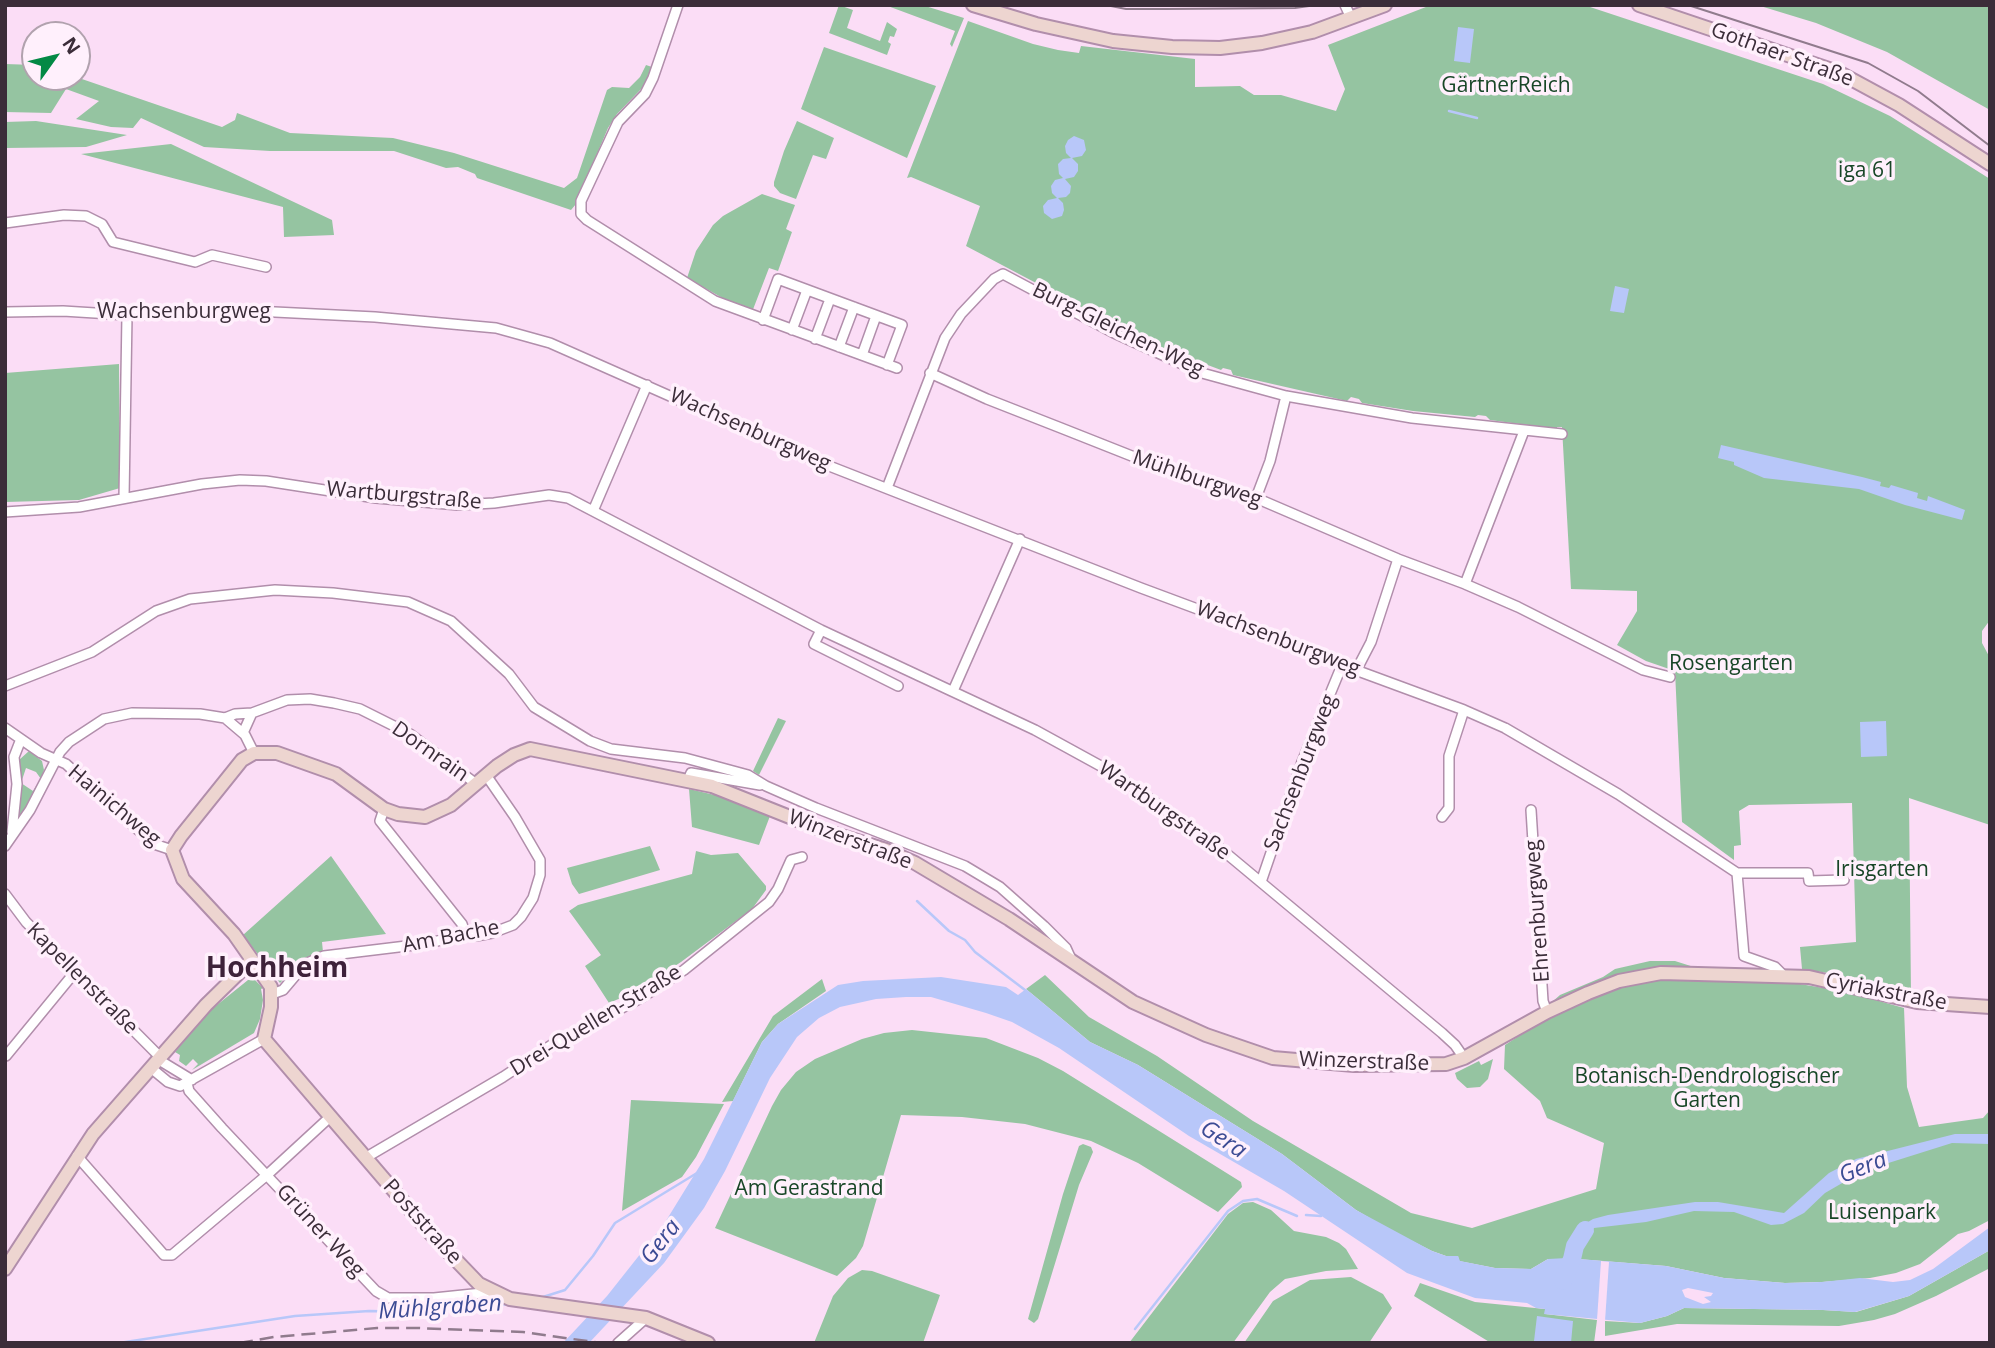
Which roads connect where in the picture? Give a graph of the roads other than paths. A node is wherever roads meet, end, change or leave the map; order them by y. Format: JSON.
{"nodes":[{"id":1,"x":678,"y":5,"type":"edge"},
{"id":2,"x":973,"y":5,"type":"edge"},
{"id":3,"x":1345,"y":5,"type":"edge"},
{"id":4,"x":1385,"y":5,"type":"edge"},
{"id":5,"x":1639,"y":5,"type":"edge"},
{"id":6,"x":1352,"y":18,"type":"junction"},
{"id":7,"x":1990,"y":164,"type":"edge"},
{"id":8,"x":5,"y":223,"type":"edge"},
{"id":9,"x":266,"y":267,"type":"dead end"},
{"id":10,"x":807,"y":290,"type":"junction"},
{"id":11,"x":830,"y":299,"type":"junction"},
{"id":12,"x":854,"y":307,"type":"junction"},
{"id":13,"x":5,"y":312,"type":"edge"},
{"id":14,"x":127,"y":315,"type":"junction"},
{"id":15,"x":876,"y":316,"type":"junction"},
{"id":16,"x":763,"y":320,"type":"junction"},
{"id":17,"x":792,"y":330,"type":"junction"},
{"id":18,"x":815,"y":339,"type":"junction"},
{"id":19,"x":839,"y":347,"type":"junction"},
{"id":20,"x":862,"y":355,"type":"junction"},
{"id":21,"x":930,"y":373,"type":"junction"},
{"id":22,"x":647,"y":385,"type":"junction"},
{"id":23,"x":1286,"y":396,"type":"junction"},
{"id":24,"x":1524,"y":431,"type":"junction"},
{"id":25,"x":1562,"y":434,"type":"dead end"},
{"id":26,"x":887,"y":488,"type":"junction"},
{"id":27,"x":124,"y":498,"type":"junction"},
{"id":28,"x":1256,"y":498,"type":"junction"},
{"id":29,"x":593,"y":511,"type":"junction"},
{"id":30,"x":5,"y":512,"type":"edge"},
{"id":31,"x":1020,"y":539,"type":"junction"},
{"id":32,"x":1398,"y":559,"type":"junction"},
{"id":33,"x":1465,"y":583,"type":"junction"},
{"id":34,"x":821,"y":630,"type":"junction"},
{"id":35,"x":1342,"y":665,"type":"junction"},
{"id":36,"x":1357,"y":669,"type":"junction"},
{"id":37,"x":1670,"y":677,"type":"dead end"},
{"id":38,"x":5,"y":686,"type":"edge"},
{"id":39,"x":898,"y":686,"type":"dead end"},
{"id":40,"x":953,"y":691,"type":"junction"},
{"id":41,"x":1464,"y":710,"type":"junction"},
{"id":42,"x":252,"y":713,"type":"junction"},
{"id":43,"x":225,"y":718,"type":"junction"},
{"id":44,"x":5,"y":728,"type":"edge"},
{"id":45,"x":243,"y":733,"type":"junction"},
{"id":46,"x":20,"y":739,"type":"junction"},
{"id":47,"x":254,"y":753,"type":"junction"},
{"id":48,"x":56,"y":759,"type":"junction"},
{"id":49,"x":480,"y":779,"type":"junction"},
{"id":50,"x":688,"y":780,"type":"junction"},
{"id":51,"x":765,"y":786,"type":"junction"},
{"id":52,"x":384,"y":808,"type":"junction"},
{"id":53,"x":1531,"y":810,"type":"dead end"},
{"id":54,"x":1442,"y":817,"type":"dead end"},
{"id":55,"x":11,"y":834,"type":"junction"},
{"id":56,"x":5,"y":846,"type":"edge"},
{"id":57,"x":172,"y":850,"type":"junction"},
{"id":58,"x":802,"y":857,"type":"dead end"},
{"id":59,"x":1737,"y":873,"type":"junction"},
{"id":60,"x":1844,"y":880,"type":"dead end"},
{"id":61,"x":1261,"y":882,"type":"junction"},
{"id":62,"x":6,"y":896,"type":"edge"},
{"id":63,"x":466,"y":935,"type":"junction"},
{"id":64,"x":251,"y":960,"type":"junction"},
{"id":65,"x":1073,"y":963,"type":"junction"},
{"id":66,"x":75,"y":972,"type":"junction"},
{"id":67,"x":1783,"y":975,"type":"junction"},
{"id":68,"x":272,"y":994,"type":"junction"},
{"id":69,"x":1990,"y":1007,"type":"edge"},
{"id":70,"x":1547,"y":1012,"type":"junction"},
{"id":71,"x":264,"y":1039,"type":"junction"},
{"id":72,"x":5,"y":1056,"type":"edge"},
{"id":73,"x":1464,"y":1058,"type":"junction"},
{"id":74,"x":157,"y":1062,"type":"junction"},
{"id":75,"x":189,"y":1082,"type":"junction"},
{"id":76,"x":330,"y":1117,"type":"junction"},
{"id":77,"x":77,"y":1156,"type":"junction"},
{"id":78,"x":365,"y":1158,"type":"junction"},
{"id":79,"x":267,"y":1175,"type":"junction"},
{"id":80,"x":5,"y":1269,"type":"edge"},
{"id":81,"x":492,"y":1292,"type":"junction"},
{"id":82,"x":646,"y":1318,"type":"junction"},
{"id":83,"x":618,"y":1343,"type":"edge"},
{"id":84,"x":708,"y":1343,"type":"edge"}],
"edges":[{"from":1,"to":16,"type":"street"},
{"from":2,"to":6,"type":"street"},
{"from":3,"to":6,"type":"street"},
{"from":4,"to":6,"type":"street"},
{"from":5,"to":7,"type":"street","name":"Gothaer Straße"},
{"from":8,"to":9,"type":"street"},
{"from":10,"to":11,"type":"street"},
{"from":10,"to":16,"type":"street"},
{"from":10,"to":17,"type":"street"},
{"from":11,"to":12,"type":"street"},
{"from":11,"to":18,"type":"street"},
{"from":12,"to":15,"type":"street"},
{"from":12,"to":19,"type":"street"},
{"from":13,"to":14,"type":"street","name":"Wachsenburgweg"},
{"from":14,"to":22,"type":"street","name":"Wachsenburgweg"},
{"from":14,"to":27,"type":"street"},
{"from":15,"to":20,"type":"street"},
{"from":15,"to":20,"type":"street"},
{"from":16,"to":17,"type":"street"},
{"from":17,"to":18,"type":"street"},
{"from":18,"to":19,"type":"street"},
{"from":19,"to":20,"type":"street"},
{"from":21,"to":23,"type":"street","name":"Burg-Gleichen-Weg"},
{"from":21,"to":26,"type":"street","name":"Burg-Gleichen-Weg"},
{"from":21,"to":28,"type":"street","name":"Mühlburgweg"},
{"from":22,"to":26,"type":"street","name":"Wachsenburgweg"},
{"from":22,"to":29,"type":"street"},
{"from":23,"to":24,"type":"street","name":"Burg-Gleichen-Weg"},
{"from":23,"to":28,"type":"street"},
{"from":24,"to":25,"type":"street","name":"Burg-Gleichen-Weg"},
{"from":24,"to":33,"type":"street"},
{"from":26,"to":31,"type":"street","name":"Wachsenburgweg"},
{"from":27,"to":29,"type":"street","name":"Wartburgstraße"},
{"from":27,"to":30,"type":"street","name":"Wartburgstraße"},
{"from":28,"to":32,"type":"street","name":"Mühlburgweg"},
{"from":29,"to":34,"type":"street","name":"Wartburgstraße"},
{"from":31,"to":35,"type":"street","name":"Wachsenburgweg"},
{"from":31,"to":40,"type":"street"},
{"from":32,"to":33,"type":"street","name":"Mühlburgweg"},
{"from":32,"to":36,"type":"street"},
{"from":33,"to":37,"type":"street","name":"Mühlburgweg"},
{"from":34,"to":39,"type":"street"},
{"from":34,"to":40,"type":"street","name":"Wartburgstraße"},
{"from":35,"to":36,"type":"street","name":"Wachsenburgweg"},
{"from":35,"to":61,"type":"street","name":"Sachsenburgweg"},
{"from":36,"to":41,"type":"street","name":"Wachsenburgweg"},
{"from":38,"to":51,"type":"street","name":"Winzerstraße"},
{"from":40,"to":61,"type":"street","name":"Wartburgstraße"},
{"from":41,"to":54,"type":"street"},
{"from":41,"to":59,"type":"street","name":"Wachsenburgweg"},
{"from":42,"to":43,"type":"street","name":"Dornrain"},
{"from":42,"to":45,"type":"street"},
{"from":42,"to":49,"type":"street","name":"Dornrain"},
{"from":43,"to":45,"type":"street"},
{"from":43,"to":48,"type":"street","name":"Dornrain"},
{"from":44,"to":46,"type":"street","name":"Hainichweg"},
{"from":45,"to":47,"type":"street"},
{"from":46,"to":48,"type":"street","name":"Hainichweg"},
{"from":46,"to":55,"type":"street"},
{"from":47,"to":52,"type":"street"},
{"from":47,"to":57,"type":"street"},
{"from":48,"to":55,"type":"street","name":"Dornrain"},
{"from":48,"to":57,"type":"street","name":"Hainichweg"},
{"from":49,"to":50,"type":"street","name":"Winzerstraße"},
{"from":49,"to":52,"type":"street"},
{"from":49,"to":63,"type":"street","name":"Am Bache"},
{"from":50,"to":51,"type":"street","name":"Winzerstraße"},
{"from":50,"to":65,"type":"street","name":"Winzerstraße"},
{"from":51,"to":65,"type":"street","name":"Winzerstraße"},
{"from":52,"to":63,"type":"street"},
{"from":53,"to":70,"type":"street","name":"Ehrenburgweg"},
{"from":55,"to":56,"type":"street"},
{"from":57,"to":64,"type":"street"},
{"from":58,"to":78,"type":"street","name":"Drei-Quellen-Straße"},
{"from":59,"to":60,"type":"street"},
{"from":59,"to":67,"type":"street"},
{"from":61,"to":73,"type":"street","name":"Wartburgstraße"},
{"from":62,"to":66,"type":"street","name":"Kapellenstraße"},
{"from":63,"to":68,"type":"street","name":"Am Bache"},
{"from":64,"to":68,"type":"street"},
{"from":64,"to":74,"type":"street"},
{"from":65,"to":73,"type":"street","name":"Winzerstraße"},
{"from":66,"to":72,"type":"street"},
{"from":66,"to":74,"type":"street","name":"Kapellenstraße"},
{"from":67,"to":69,"type":"street","name":"Cyriakstraße"},
{"from":67,"to":70,"type":"street","name":"Winzerstraße"},
{"from":68,"to":71,"type":"street"},
{"from":70,"to":73,"type":"street","name":"Winzerstraße"},
{"from":71,"to":75,"type":"street"},
{"from":71,"to":76,"type":"street","name":"Poststraße"},
{"from":74,"to":75,"type":"street","name":"Kapellenstraße"},
{"from":74,"to":77,"type":"street"},
{"from":75,"to":79,"type":"street","name":"Grüner Weg"},
{"from":76,"to":78,"type":"street","name":"Poststraße"},
{"from":76,"to":79,"type":"street"},
{"from":77,"to":79,"type":"street"},
{"from":77,"to":80,"type":"street"},
{"from":78,"to":81,"type":"street","name":"Poststraße"},
{"from":79,"to":81,"type":"street","name":"Grüner Weg"},
{"from":81,"to":82,"type":"street","name":"Poststraße"},
{"from":82,"to":83,"type":"street"},
{"from":82,"to":84,"type":"street","name":"Poststraße"}]}
